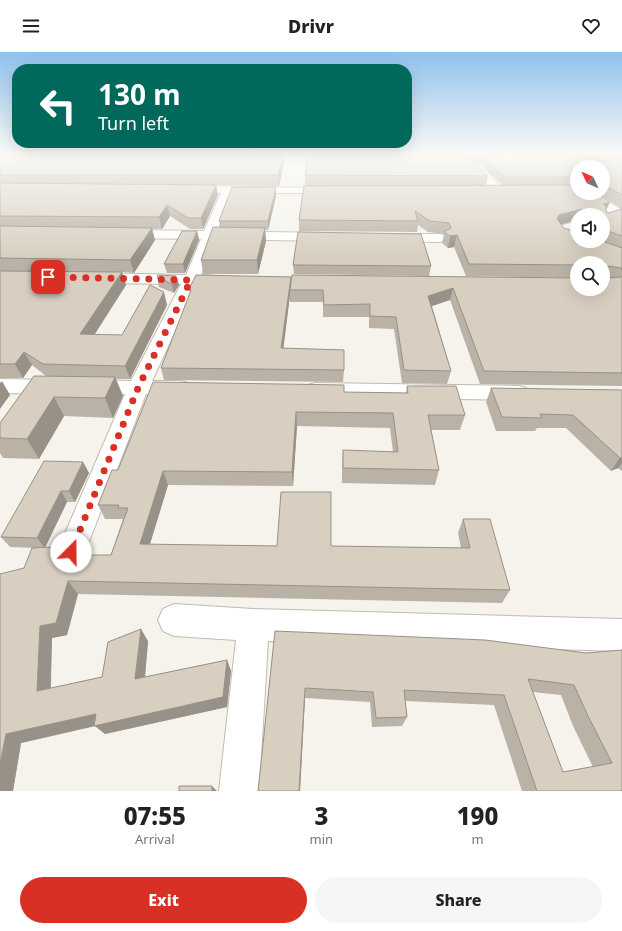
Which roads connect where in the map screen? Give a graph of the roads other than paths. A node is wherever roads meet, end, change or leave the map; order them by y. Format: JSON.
{"nodes":[{"id":1,"x":498,"y":187,"type":"edge"},
{"id":2,"x":173,"y":189,"type":"edge"},
{"id":3,"x":228,"y":189,"type":"junction"},
{"id":4,"x":249,"y":190,"type":"joint"},
{"id":5,"x":343,"y":190,"type":"edge"},
{"id":6,"x":483,"y":192,"type":"edge"},
{"id":7,"x":598,"y":200,"type":"edge"},
{"id":8,"x":610,"y":208,"type":"edge"},
{"id":9,"x":610,"y":208,"type":"edge"},
{"id":10,"x":610,"y":216,"type":"edge"},
{"id":11,"x":570,"y":227,"type":"edge"},
{"id":12,"x":108,"y":234,"type":"edge"},
{"id":13,"x":209,"y":235,"type":"junction"},
{"id":14,"x":570,"y":236,"type":"edge"},
{"id":15,"x":336,"y":237,"type":"edge"},
{"id":16,"x":376,"y":237,"type":"edge"},
{"id":17,"x":440,"y":238,"type":"dead end"},
{"id":18,"x":80,"y":278,"type":"edge"},
{"id":19,"x":191,"y":280,"type":"junction"},
{"id":20,"x":239,"y":280,"type":"edge"},
{"id":21,"x":0,"y":386,"type":"edge"},
{"id":22,"x":138,"y":388,"type":"junction"},
{"id":23,"x":202,"y":389,"type":"edge"},
{"id":24,"x":297,"y":390,"type":"edge"},
{"id":25,"x":535,"y":394,"type":"edge"},
{"id":26,"x":71,"y":552,"type":"edge"},
{"id":27,"x":174,"y":620,"type":"dead end"},
{"id":28,"x":253,"y":625,"type":"junction"},
{"id":29,"x":622,"y":634,"type":"edge"},
{"id":30,"x":239,"y":791,"type":"edge"}],
"edges":[{"from":1,"to":6,"type":"street"},
{"from":2,"to":3,"type":"street"},
{"from":3,"to":4,"type":"street"},
{"from":3,"to":13,"type":"street"},
{"from":4,"to":5,"type":"street"},
{"from":7,"to":8,"type":"street"},
{"from":9,"to":10,"type":"street"},
{"from":11,"to":14,"type":"street"},
{"from":12,"to":13,"type":"street"},
{"from":13,"to":15,"type":"street"},
{"from":13,"to":19,"type":"street"},
{"from":16,"to":17,"type":"street"},
{"from":18,"to":19,"type":"street"},
{"from":19,"to":20,"type":"street"},
{"from":19,"to":22,"type":"street"},
{"from":21,"to":22,"type":"street"},
{"from":22,"to":23,"type":"street"},
{"from":22,"to":26,"type":"street"},
{"from":24,"to":25,"type":"street"},
{"from":27,"to":28,"type":"street"},
{"from":28,"to":29,"type":"street"},
{"from":28,"to":30,"type":"street"}]}
